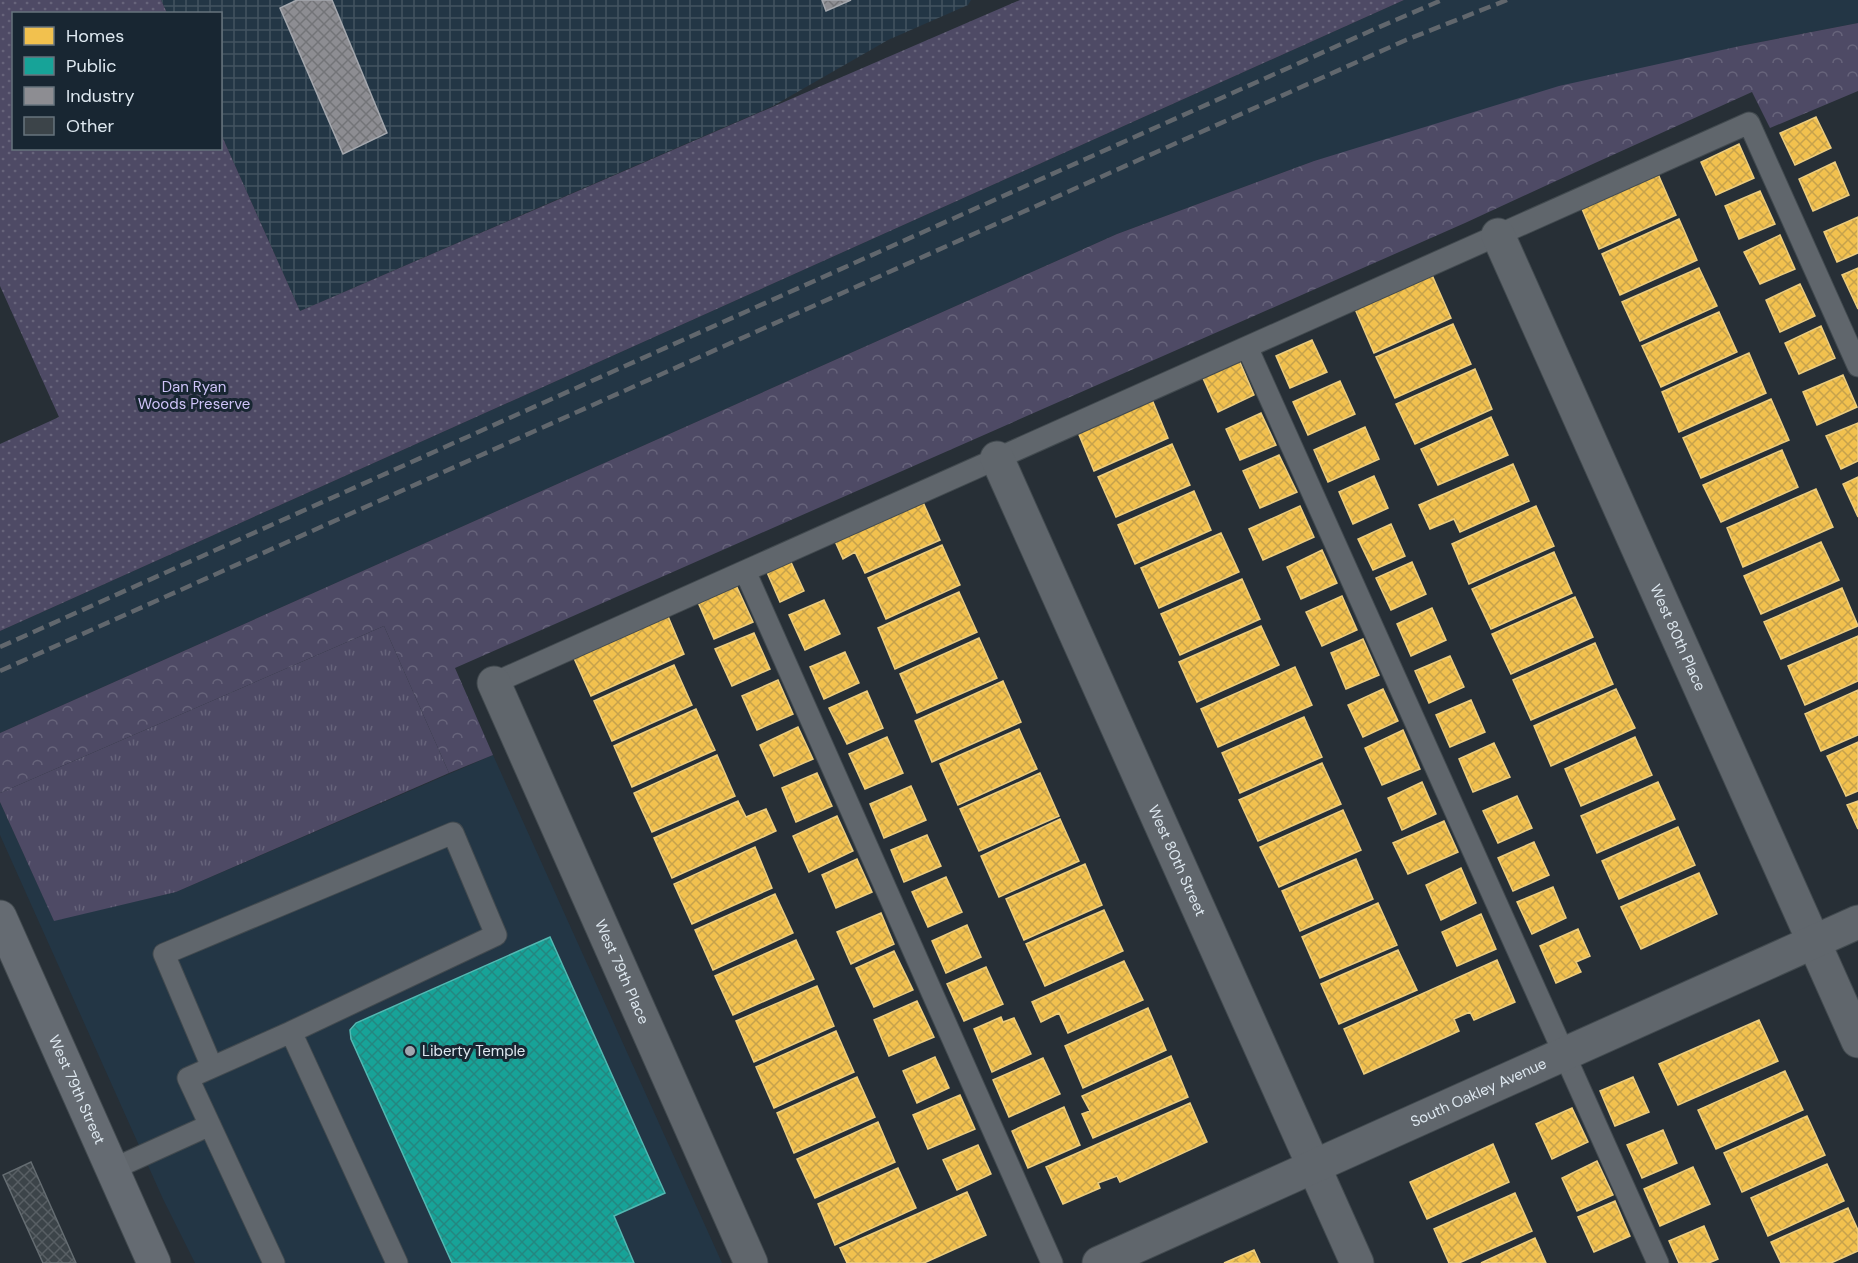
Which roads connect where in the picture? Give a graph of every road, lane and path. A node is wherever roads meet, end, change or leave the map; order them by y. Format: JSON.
{"nodes":[{"id":1,"x":1498,"y":234,"type":"junction"},
{"id":2,"x":1247,"y":347,"type":"junction"},
{"id":3,"x":1858,"y":366,"type":"edge"},
{"id":4,"x":997,"y":458,"type":"junction"},
{"id":5,"x":745,"y":571,"type":"junction"},
{"id":6,"x":494,"y":683,"type":"joint"},
{"id":7,"x":0,"y":917,"type":"edge"},
{"id":8,"x":1858,"y":922,"type":"edge"},
{"id":9,"x":1814,"y":941,"type":"junction"},
{"id":10,"x":291,"y":1032,"type":"junction"},
{"id":11,"x":1858,"y":1041,"type":"edge"},
{"id":12,"x":1564,"y":1053,"type":"junction"},
{"id":13,"x":212,"y":1067,"type":"junction"},
{"id":14,"x":210,"y":1125,"type":"junction"},
{"id":15,"x":1314,"y":1166,"type":"junction"},
{"id":16,"x":112,"y":1169,"type":"junction"},
{"id":17,"x":154,"y":1263,"type":"edge"},
{"id":18,"x":274,"y":1263,"type":"edge"},
{"id":19,"x":397,"y":1263,"type":"edge"},
{"id":20,"x":751,"y":1263,"type":"edge"},
{"id":21,"x":1052,"y":1263,"type":"edge"},
{"id":22,"x":1099,"y":1263,"type":"edge"},
{"id":23,"x":1357,"y":1263,"type":"edge"},
{"id":24,"x":1658,"y":1263,"type":"edge"}],
"edges":[{"from":1,"to":2,"type":"lane"},
{"from":1,"to":3,"type":"lane"},
{"from":1,"to":9,"type":"street","name":"West 80th Place"},
{"from":2,"to":4,"type":"lane"},
{"from":2,"to":12,"type":"lane"},
{"from":4,"to":5,"type":"lane"},
{"from":4,"to":15,"type":"street","name":"West 80th Street"},
{"from":5,"to":6,"type":"lane"},
{"from":5,"to":21,"type":"lane"},
{"from":6,"to":20,"type":"street","name":"West 79th Place"},
{"from":7,"to":16,"type":"main road","name":"West 79th Street"},
{"from":8,"to":9,"type":"street","name":"South Oakley Avenue"},
{"from":9,"to":11,"type":"street","name":"West 80th Place"},
{"from":9,"to":12,"type":"street","name":"South Oakley Avenue"},
{"from":10,"to":13,"type":"lane"},
{"from":10,"to":13,"type":"lane"},
{"from":10,"to":19,"type":"lane"},
{"from":12,"to":15,"type":"street","name":"South Oakley Avenue"},
{"from":12,"to":24,"type":"lane"},
{"from":13,"to":14,"type":"lane"},
{"from":14,"to":16,"type":"lane"},
{"from":14,"to":18,"type":"lane"},
{"from":15,"to":22,"type":"street","name":"South Oakley Avenue"},
{"from":15,"to":23,"type":"street","name":"West 80th Street"},
{"from":16,"to":17,"type":"main road","name":"West 79th Street"}]}
